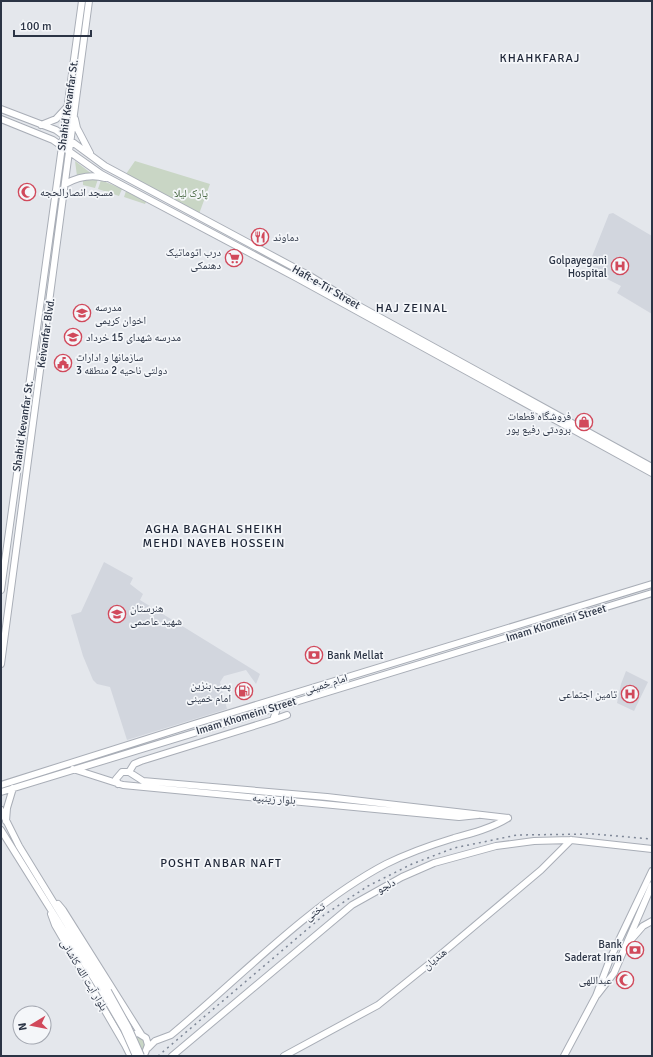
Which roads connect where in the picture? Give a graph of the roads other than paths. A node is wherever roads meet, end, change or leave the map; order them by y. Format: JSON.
{"nodes":[{"id":1,"x":82,"y":1,"type":"edge"},
{"id":2,"x":89,"y":1,"type":"edge"},
{"id":3,"x":67,"y":108,"type":"junction"},
{"id":4,"x":1,"y":109,"type":"edge"},
{"id":5,"x":74,"y":115,"type":"junction"},
{"id":6,"x":1,"y":119,"type":"edge"},
{"id":7,"x":41,"y":125,"type":"junction"},
{"id":8,"x":63,"y":135,"type":"junction"},
{"id":9,"x":71,"y":140,"type":"junction"},
{"id":10,"x":62,"y":146,"type":"junction"},
{"id":11,"x":69,"y":151,"type":"junction"},
{"id":12,"x":92,"y":156,"type":"junction"},
{"id":13,"x":105,"y":166,"type":"junction"},
{"id":14,"x":101,"y":174,"type":"junction"},
{"id":15,"x":114,"y":180,"type":"junction"},
{"id":16,"x":65,"y":184,"type":"junction"},
{"id":17,"x":652,"y":467,"type":"edge"},
{"id":18,"x":652,"y":474,"type":"edge"},
{"id":19,"x":652,"y":584,"type":"edge"},
{"id":20,"x":1,"y":590,"type":"edge"},
{"id":21,"x":652,"y":593,"type":"edge"},
{"id":22,"x":1,"y":664,"type":"edge"},
{"id":23,"x":278,"y":706,"type":"junction"},
{"id":24,"x":287,"y":715,"type":"dead end"},
{"id":25,"x":273,"y":720,"type":"junction"},
{"id":26,"x":73,"y":769,"type":"junction"},
{"id":27,"x":129,"y":772,"type":"junction"},
{"id":28,"x":1,"y":779,"type":"edge"},
{"id":29,"x":118,"y":784,"type":"junction"},
{"id":30,"x":1,"y":785,"type":"edge"},
{"id":31,"x":12,"y":785,"type":"junction"},
{"id":32,"x":1,"y":792,"type":"edge"},
{"id":33,"x":1,"y":810,"type":"edge"},
{"id":34,"x":478,"y":815,"type":"junction"},
{"id":35,"x":508,"y":818,"type":"joint"},
{"id":36,"x":6,"y":823,"type":"junction"},
{"id":37,"x":1,"y":830,"type":"edge"},
{"id":38,"x":571,"y":840,"type":"junction"},
{"id":39,"x":652,"y":849,"type":"edge"},
{"id":40,"x":652,"y":871,"type":"edge"},
{"id":41,"x":652,"y":884,"type":"edge"},
{"id":42,"x":648,"y":895,"type":"junction"},
{"id":43,"x":52,"y":899,"type":"junction"},
{"id":44,"x":46,"y":903,"type":"junction"},
{"id":45,"x":652,"y":904,"type":"edge"},
{"id":46,"x":652,"y":920,"type":"edge"},
{"id":47,"x":626,"y":945,"type":"junction"},
{"id":48,"x":610,"y":959,"type":"junction"},
{"id":49,"x":620,"y":959,"type":"junction"},
{"id":50,"x":106,"y":992,"type":"junction"},
{"id":51,"x":596,"y":996,"type":"junction"},
{"id":52,"x":131,"y":1020,"type":"junction"},
{"id":53,"x":117,"y":1029,"type":"junction"},
{"id":54,"x":141,"y":1034,"type":"junction"},
{"id":55,"x":148,"y":1048,"type":"junction"},
{"id":56,"x":126,"y":1050,"type":"edge"},
{"id":57,"x":138,"y":1056,"type":"edge"},
{"id":58,"x":172,"y":1056,"type":"edge"},
{"id":59,"x":284,"y":1056,"type":"edge"},
{"id":60,"x":564,"y":1056,"type":"edge"}],
"edges":[{"from":1,"to":3,"type":"main road","name":"Shahid Kevanfar St."},
{"from":2,"to":5,"type":"main road","name":"Keivanfar Blvd."},
{"from":3,"to":7,"type":"main road"},
{"from":3,"to":8,"type":"main road","name":"Shahid Kevanfar St."},
{"from":4,"to":7,"type":"main road","name":"Haft-e-Tir Street"},
{"from":5,"to":9,"type":"main road","name":"Keivanfar Blvd."},
{"from":5,"to":12,"type":"main road"},
{"from":6,"to":10,"type":"main road","name":"Haft-e-Tir Street"},
{"from":7,"to":8,"type":"main road","name":"Haft-e-Tir Street"},
{"from":8,"to":9,"type":"main road","name":"Haft-e-Tir Street"},
{"from":8,"to":10,"type":"main road","name":"Shahid Kevanfar St."},
{"from":9,"to":11,"type":"main road","name":"Keivanfar Blvd."},
{"from":9,"to":12,"type":"main road","name":"Haft-e-Tir Street"},
{"from":10,"to":11,"type":"main road","name":"Haft-e-Tir Street"},
{"from":10,"to":20,"type":"main road","name":"Shahid Kevanfar St."},
{"from":11,"to":14,"type":"main road","name":"Haft-e-Tir Street"},
{"from":11,"to":16,"type":"main road","name":"Keivanfar Blvd."},
{"from":12,"to":13,"type":"main road","name":"Haft-e-Tir Street"},
{"from":13,"to":14,"type":"main road"},
{"from":13,"to":17,"type":"main road","name":"Haft-e-Tir Street"},
{"from":14,"to":15,"type":"main road","name":"Haft-e-Tir Street"},
{"from":15,"to":16,"type":"main road"},
{"from":15,"to":18,"type":"main road","name":"Haft-e-Tir Street"},
{"from":16,"to":22,"type":"main road","name":"Keivanfar Blvd."},
{"from":19,"to":31,"type":"main road","name":"امام خمینی"},
{"from":21,"to":23,"type":"main road","name":"Imam Khomeini Street"},
{"from":23,"to":25,"type":"main road"},
{"from":23,"to":26,"type":"main road","name":"Imam Khomeini Street"},
{"from":24,"to":25,"type":"main road"},
{"from":25,"to":27,"type":"main road"},
{"from":26,"to":29,"type":"main road","name":"بلوار زینبیه"},
{"from":26,"to":31,"type":"main road","name":"Imam Khomeini Street"},
{"from":27,"to":29,"type":"main road"},
{"from":27,"to":34,"type":"main road","name":"بلوار زینبیه"},
{"from":28,"to":31,"type":"main road"},
{"from":29,"to":34,"type":"main road","name":"بلوار زینبیه"},
{"from":30,"to":31,"type":"main road","name":"امام خمینی"},
{"from":31,"to":32,"type":"main road","name":"Imam Khomeini Street"},
{"from":31,"to":36,"type":"main road"},
{"from":33,"to":36,"type":"main road","name":"بلوار آیت الله کاشانی"},
{"from":34,"to":35,"type":"main road","name":"بلوار زینبیه"},
{"from":35,"to":55,"type":"main road","name":"تختی"},
{"from":36,"to":43,"type":"main road","name":"بلوار آیت الله کاشانی"},
{"from":37,"to":44,"type":"main road","name":"بلوار آیت الله کاشانی"},
{"from":38,"to":39,"type":"main road","name":"دلجو"},
{"from":38,"to":58,"type":"main road","name":"دلجو"},
{"from":38,"to":59,"type":"main road","name":"هندیان"},
{"from":40,"to":48,"type":"main road"},
{"from":41,"to":42,"type":"main road"},
{"from":42,"to":45,"type":"main road"},
{"from":42,"to":47,"type":"main road"},
{"from":43,"to":50,"type":"main road","name":"بلوار آیت الله کاشانی"},
{"from":43,"to":52,"type":"main road","name":"بلوار آیت الله کاشانی"},
{"from":44,"to":50,"type":"main road","name":"بلوار آیت الله کاشانی"},
{"from":44,"to":53,"type":"main road","name":"بلوار آیت الله کاشانی"},
{"from":46,"to":47,"type":"main road"},
{"from":47,"to":49,"type":"main road"},
{"from":48,"to":49,"type":"main road"},
{"from":48,"to":51,"type":"main road"},
{"from":49,"to":51,"type":"main road"},
{"from":50,"to":57,"type":"main road","bridge":true},
{"from":51,"to":60,"type":"main road"},
{"from":52,"to":53,"type":"main road"},
{"from":52,"to":54,"type":"main road","name":"بلوار آیت الله کاشانی"},
{"from":53,"to":56,"type":"main road","name":"بلوار آیت الله کاشانی"},
{"from":54,"to":55,"type":"main road"},
{"from":54,"to":56,"type":"main road"},
{"from":55,"to":57,"type":"main road"},
{"from":56,"to":57,"type":"main road"}]}
